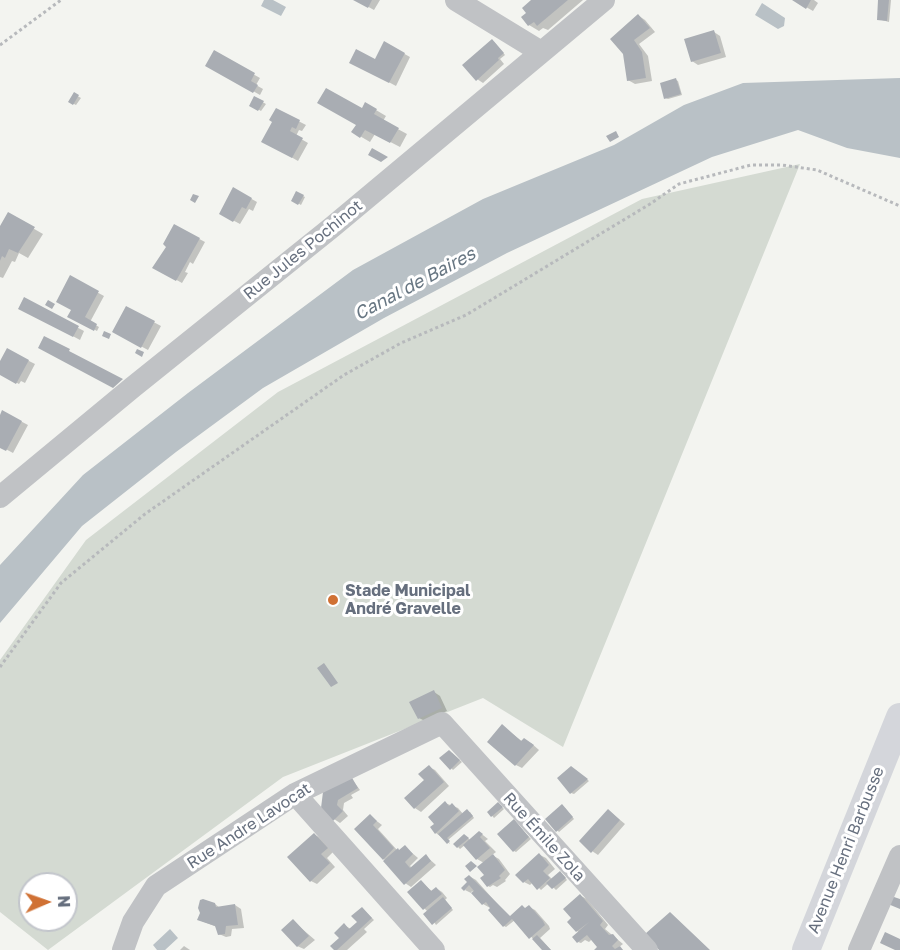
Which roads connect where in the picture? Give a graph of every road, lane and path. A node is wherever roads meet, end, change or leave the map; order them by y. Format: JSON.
{"nodes":[{"id":1,"x":61,"y":0,"type":"edge"},
{"id":2,"x":456,"y":0,"type":"edge"},
{"id":3,"x":604,"y":0,"type":"edge"},
{"id":4,"x":0,"y":45,"type":"edge"},
{"id":5,"x":541,"y":52,"type":"junction"},
{"id":6,"x":900,"y":206,"type":"edge"},
{"id":7,"x":0,"y":497,"type":"edge"},
{"id":8,"x":0,"y":667,"type":"edge"},
{"id":9,"x":900,"y":717,"type":"edge"},
{"id":10,"x":442,"y":723,"type":"joint"},
{"id":11,"x":295,"y":794,"type":"junction"},
{"id":12,"x":900,"y":856,"type":"edge"},
{"id":13,"x":123,"y":950,"type":"edge"},
{"id":14,"x":434,"y":950,"type":"edge"},
{"id":15,"x":647,"y":950,"type":"edge"},
{"id":16,"x":806,"y":950,"type":"edge"},
{"id":17,"x":859,"y":950,"type":"edge"}],
"edges":[{"from":1,"to":4,"type":"path"},
{"from":2,"to":5,"type":"street"},
{"from":3,"to":5,"type":"street","name":"Rue Jules Pochinot"},
{"from":5,"to":7,"type":"street","name":"Rue Jules Pochinot"},
{"from":6,"to":8,"type":"path"},
{"from":9,"to":16,"type":"main road","name":"Avenue Henri Barbusse"},
{"from":10,"to":11,"type":"street","name":"Rue Andre Lavocat"},
{"from":10,"to":15,"type":"street","name":"Rue Émile Zola"},
{"from":11,"to":13,"type":"street","name":"Rue Andre Lavocat"},
{"from":11,"to":14,"type":"street"},
{"from":12,"to":17,"type":"street"}]}
